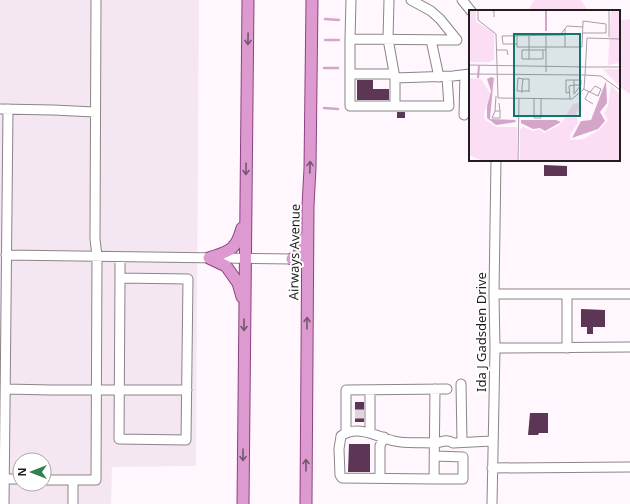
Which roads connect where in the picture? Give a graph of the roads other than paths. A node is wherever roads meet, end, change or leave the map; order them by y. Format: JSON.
{"nodes":[{"id":1,"x":96,"y":0,"type":"edge"},
{"id":2,"x":248,"y":0,"type":"edge"},
{"id":3,"x":312,"y":0,"type":"edge"},
{"id":4,"x":350,"y":0,"type":"edge"},
{"id":5,"x":390,"y":0,"type":"edge"},
{"id":6,"x":411,"y":0,"type":"edge"},
{"id":7,"x":462,"y":0,"type":"edge"},
{"id":8,"x":470,"y":10,"type":"edge"},
{"id":9,"x":350,"y":39,"type":"junction"},
{"id":10,"x":388,"y":39,"type":"junction"},
{"id":11,"x":431,"y":40,"type":"junction"},
{"id":12,"x":350,"y":74,"type":"junction"},
{"id":13,"x":467,"y":75,"type":"edge"},
{"id":14,"x":394,"y":76,"type":"junction"},
{"id":15,"x":443,"y":77,"type":"junction"},
{"id":16,"x":395,"y":106,"type":"junction"},
{"id":17,"x":4,"y":109,"type":"edge"},
{"id":18,"x":95,"y":112,"type":"junction"},
{"id":19,"x":464,"y":115,"type":"dead end"},
{"id":20,"x":4,"y":151,"type":"edge"},
{"id":21,"x":496,"y":161,"type":"edge"},
{"id":22,"x":308,"y":206,"type":"junction"},
{"id":23,"x":245,"y":212,"type":"junction"},
{"id":24,"x":6,"y":255,"type":"junction"},
{"id":25,"x":97,"y":256,"type":"junction"},
{"id":26,"x":120,"y":257,"type":"junction"},
{"id":27,"x":209,"y":258,"type":"junction"},
{"id":28,"x":246,"y":258,"type":"junction"},
{"id":29,"x":292,"y":259,"type":"junction"},
{"id":30,"x":120,"y":278,"type":"junction"},
{"id":31,"x":307,"y":287,"type":"junction"},
{"id":32,"x":494,"y":294,"type":"junction"},
{"id":33,"x":567,"y":294,"type":"junction"},
{"id":34,"x":630,"y":294,"type":"edge"},
{"id":35,"x":244,"y":304,"type":"junction"},
{"id":36,"x":630,"y":347,"type":"edge"},
{"id":37,"x":495,"y":348,"type":"junction"},
{"id":38,"x":567,"y":348,"type":"junction"},
{"id":39,"x":462,"y":384,"type":"dead end"},
{"id":40,"x":6,"y":389,"type":"junction"},
{"id":41,"x":96,"y":390,"type":"junction"},
{"id":42,"x":119,"y":390,"type":"junction"},
{"id":43,"x":187,"y":390,"type":"junction"},
{"id":44,"x":370,"y":390,"type":"junction"},
{"id":45,"x":435,"y":390,"type":"junction"},
{"id":46,"x":446,"y":390,"type":"dead end"},
{"id":47,"x":346,"y":432,"type":"junction"},
{"id":48,"x":370,"y":432,"type":"junction"},
{"id":49,"x":384,"y":437,"type":"junction"},
{"id":50,"x":492,"y":441,"type":"junction"},
{"id":51,"x":457,"y":442,"type":"junction"},
{"id":52,"x":436,"y":443,"type":"junction"},
{"id":53,"x":434,"y":456,"type":"junction"},
{"id":54,"x":630,"y":467,"type":"edge"},
{"id":55,"x":492,"y":468,"type":"junction"},
{"id":56,"x":380,"y":478,"type":"junction"},
{"id":57,"x":5,"y":479,"type":"junction"},
{"id":58,"x":12,"y":479,"type":"edge"},
{"id":59,"x":434,"y":479,"type":"junction"},
{"id":60,"x":52,"y":480,"type":"edge"},
{"id":61,"x":74,"y":480,"type":"junction"},
{"id":62,"x":4,"y":504,"type":"edge"},
{"id":63,"x":73,"y":504,"type":"edge"},
{"id":64,"x":243,"y":504,"type":"edge"},
{"id":65,"x":306,"y":504,"type":"edge"},
{"id":66,"x":492,"y":504,"type":"edge"}],
"edges":[{"from":1,"to":18,"type":"street"},
{"from":2,"to":23,"type":"main road","one_way":true},
{"from":22,"to":3,"type":"main road","name":"Airways Avenue","one_way":true},
{"from":4,"to":9,"type":"street"},
{"from":5,"to":10,"type":"street"},
{"from":6,"to":11,"type":"street"},
{"from":7,"to":8,"type":"street"},
{"from":9,"to":10,"type":"street"},
{"from":9,"to":12,"type":"street"},
{"from":10,"to":11,"type":"street"},
{"from":10,"to":14,"type":"street"},
{"from":11,"to":15,"type":"street"},
{"from":12,"to":14,"type":"street"},
{"from":12,"to":16,"type":"street"},
{"from":13,"to":15,"type":"street"},
{"from":13,"to":19,"type":"street"},
{"from":14,"to":15,"type":"street"},
{"from":14,"to":16,"type":"street"},
{"from":15,"to":16,"type":"street"},
{"from":17,"to":18,"type":"street"},
{"from":17,"to":20,"type":"street"},
{"from":18,"to":25,"type":"street"},
{"from":20,"to":24,"type":"street"},
{"from":21,"to":32,"type":"street","name":"Ida J Gadsden Drive"},
{"from":22,"to":29,"type":"main road"},
{"from":22,"to":31,"type":"main road","name":"Airways Avenue"},
{"from":23,"to":27,"type":"main road"},
{"from":23,"to":28,"type":"main road"},
{"from":24,"to":25,"type":"street"},
{"from":24,"to":40,"type":"street"},
{"from":25,"to":26,"type":"street"},
{"from":25,"to":41,"type":"street"},
{"from":26,"to":27,"type":"street"},
{"from":26,"to":30,"type":"street"},
{"from":27,"to":28,"type":"street"},
{"from":27,"to":35,"type":"main road"},
{"from":28,"to":29,"type":"street"},
{"from":28,"to":35,"type":"main road"},
{"from":29,"to":31,"type":"main road"},
{"from":30,"to":42,"type":"street"},
{"from":30,"to":43,"type":"street"},
{"from":65,"to":31,"type":"main road","name":"Airways Avenue","one_way":true},
{"from":32,"to":33,"type":"street"},
{"from":32,"to":37,"type":"street","name":"Ida J Gadsden Drive"},
{"from":33,"to":34,"type":"street"},
{"from":33,"to":38,"type":"street"},
{"from":35,"to":64,"type":"main road","one_way":true},
{"from":36,"to":38,"type":"street"},
{"from":37,"to":38,"type":"street"},
{"from":37,"to":50,"type":"street","name":"Ida J Gadsden Drive"},
{"from":39,"to":51,"type":"street"},
{"from":40,"to":41,"type":"street"},
{"from":40,"to":57,"type":"street"},
{"from":41,"to":42,"type":"street"},
{"from":41,"to":61,"type":"street"},
{"from":42,"to":43,"type":"street"},
{"from":42,"to":43,"type":"street"},
{"from":44,"to":45,"type":"street"},
{"from":44,"to":47,"type":"street"},
{"from":44,"to":48,"type":"street"},
{"from":45,"to":46,"type":"street"},
{"from":45,"to":52,"type":"street"},
{"from":47,"to":48,"type":"street"},
{"from":47,"to":56,"type":"street"},
{"from":48,"to":49,"type":"street"},
{"from":49,"to":52,"type":"street"},
{"from":49,"to":56,"type":"street"},
{"from":50,"to":51,"type":"street"},
{"from":50,"to":55,"type":"street","name":"Ida J Gadsden Drive"},
{"from":51,"to":52,"type":"street"},
{"from":52,"to":53,"type":"street"},
{"from":53,"to":59,"type":"street"},
{"from":53,"to":59,"type":"street"},
{"from":54,"to":55,"type":"street"},
{"from":55,"to":66,"type":"street","name":"Ida J Gadsden Drive"},
{"from":56,"to":59,"type":"street"},
{"from":57,"to":58,"type":"street"},
{"from":57,"to":62,"type":"street"},
{"from":60,"to":61,"type":"street"},
{"from":61,"to":63,"type":"street"}]}
